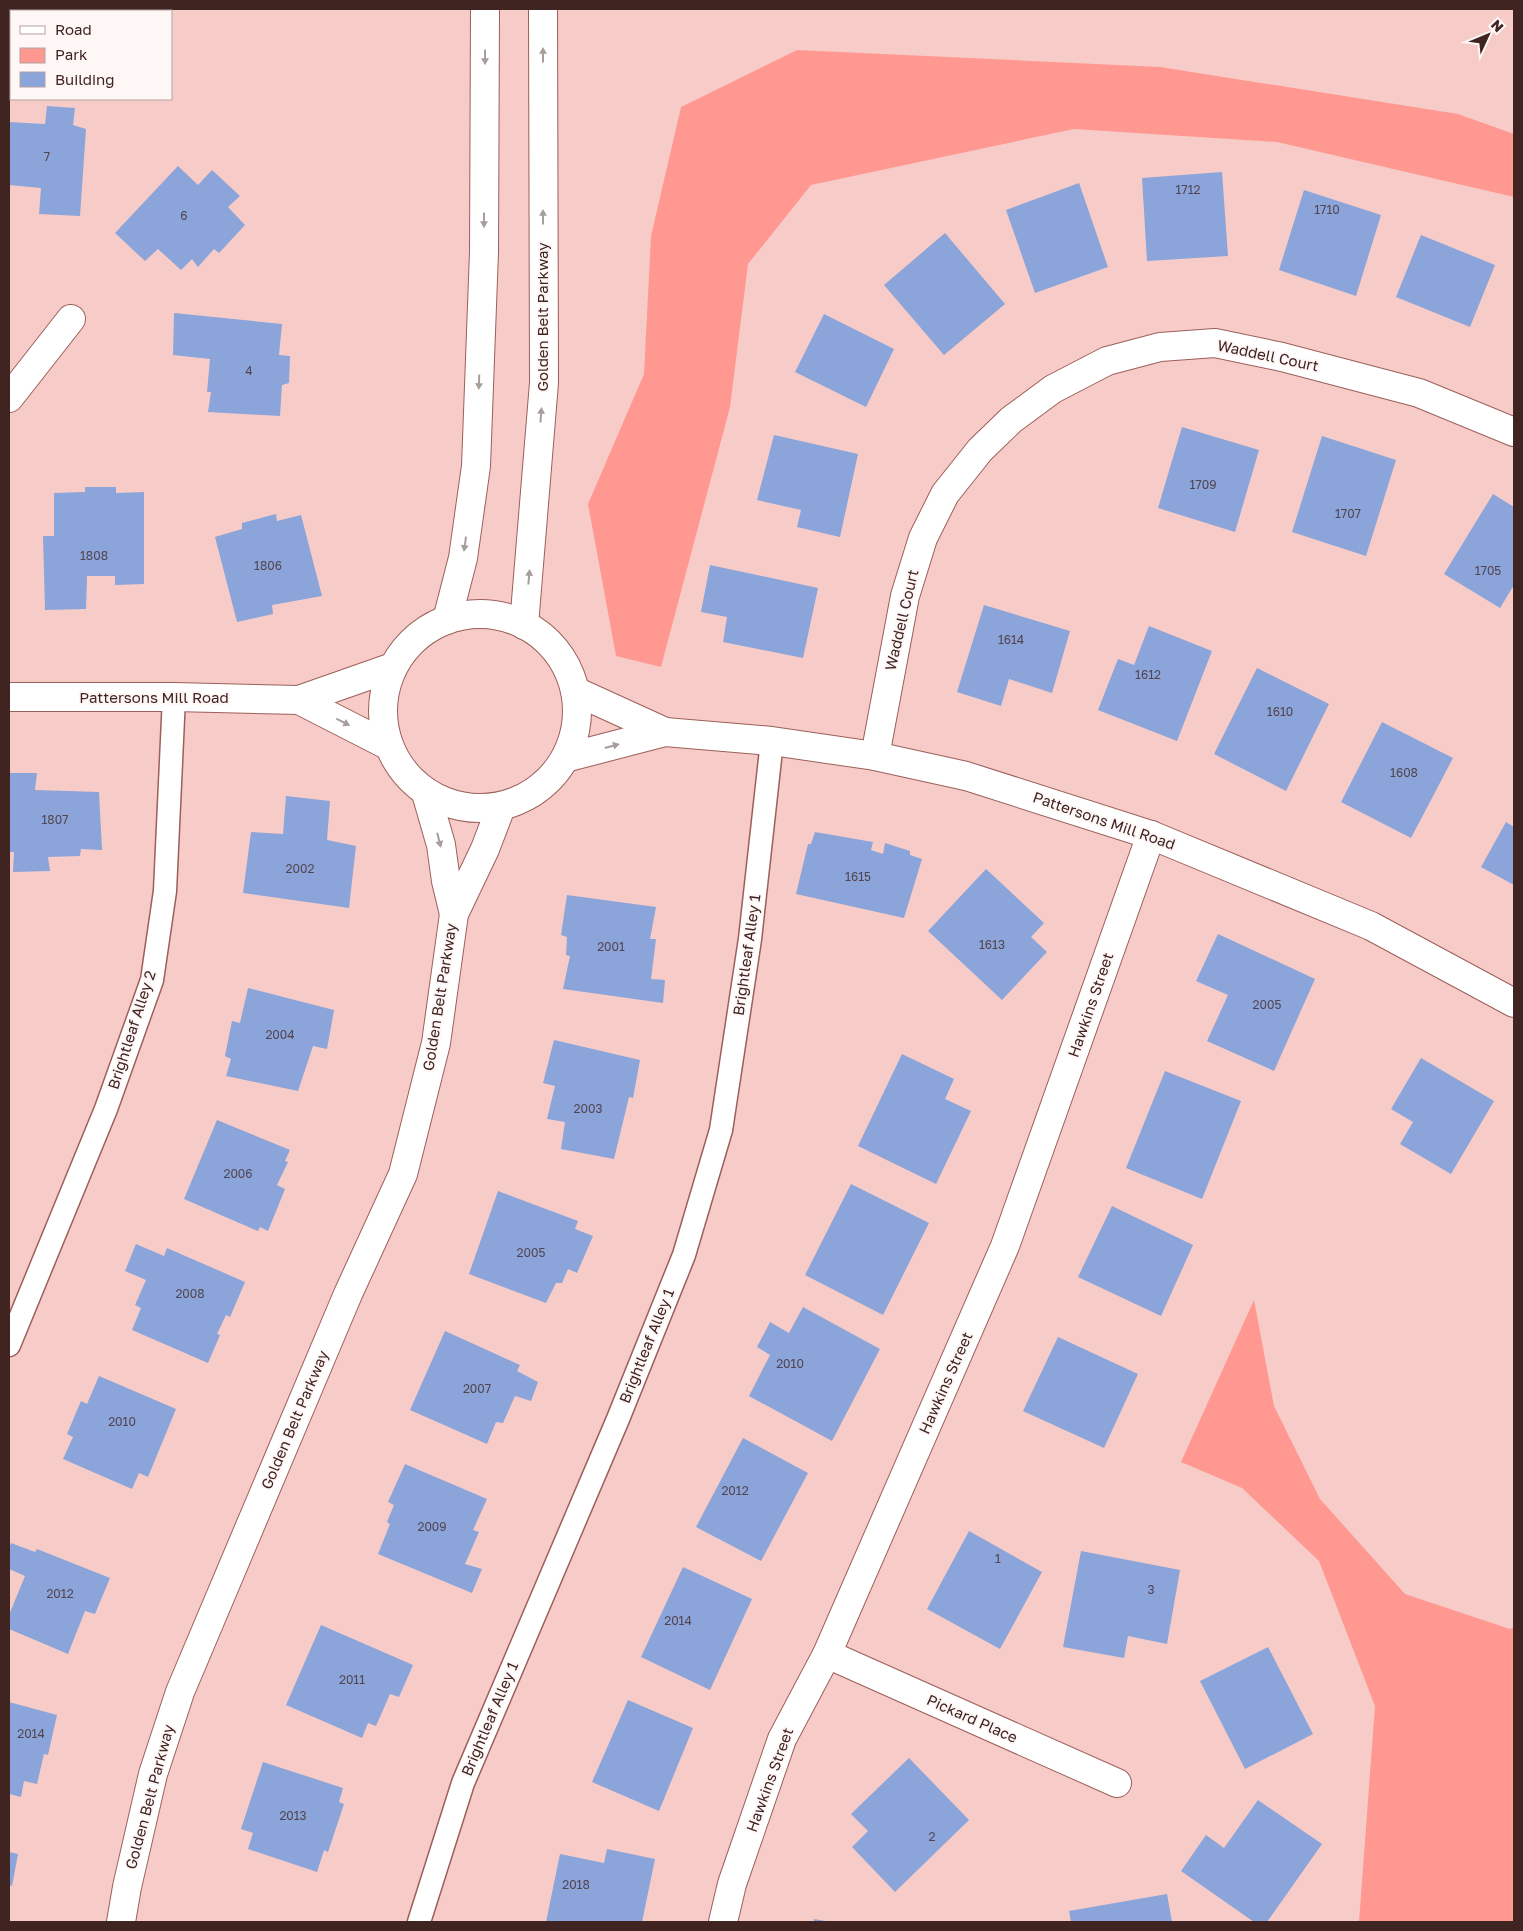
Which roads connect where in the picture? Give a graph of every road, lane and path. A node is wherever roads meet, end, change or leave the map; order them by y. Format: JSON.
{"nodes":[{"id":1,"x":485,"y":9,"type":"edge"},
{"id":2,"x":543,"y":9,"type":"edge"},
{"id":3,"x":71,"y":320,"type":"dead end"},
{"id":4,"x":9,"y":398,"type":"edge"},
{"id":5,"x":1514,"y":432,"type":"edge"},
{"id":6,"x":446,"y":620,"type":"junction"},
{"id":7,"x":524,"y":625,"type":"junction"},
{"id":8,"x":393,"y":667,"type":"junction"},
{"id":9,"x":575,"y":691,"type":"junction"},
{"id":10,"x":9,"y":697,"type":"edge"},
{"id":11,"x":174,"y":697,"type":"junction"},
{"id":12,"x":299,"y":700,"type":"junction"},
{"id":13,"x":665,"y":732,"type":"junction"},
{"id":14,"x":772,"y":741,"type":"junction"},
{"id":15,"x":389,"y":746,"type":"junction"},
{"id":16,"x":875,"y":756,"type":"junction"},
{"id":17,"x":565,"y":758,"type":"junction"},
{"id":18,"x":426,"y":793,"type":"junction"},
{"id":19,"x":501,"y":807,"type":"junction"},
{"id":20,"x":1150,"y":835,"type":"junction"},
{"id":21,"x":454,"y":914,"type":"junction"},
{"id":22,"x":1514,"y":1003,"type":"edge"},
{"id":23,"x":9,"y":1345,"type":"edge"},
{"id":24,"x":827,"y":1654,"type":"junction"},
{"id":25,"x":1117,"y":1783,"type":"dead end"},
{"id":26,"x":121,"y":1922,"type":"edge"},
{"id":27,"x":419,"y":1922,"type":"edge"},
{"id":28,"x":724,"y":1922,"type":"edge"}],
"edges":[{"from":1,"to":6,"type":"street","one_way":true},
{"from":7,"to":2,"type":"street","name":"Golden Belt Parkway","one_way":true},
{"from":3,"to":4,"type":"street"},
{"from":5,"to":16,"type":"street","name":"Waddell Court"},
{"from":6,"to":7,"type":"street"},
{"from":6,"to":8,"type":"street"},
{"from":7,"to":9,"type":"street"},
{"from":8,"to":12,"type":"street","name":"Pattersons Mill Road"},
{"from":8,"to":15,"type":"street"},
{"from":9,"to":13,"type":"street","name":"Pattersons Mill Road"},
{"from":9,"to":17,"type":"street"},
{"from":10,"to":11,"type":"street","name":"Pattersons Mill Road"},
{"from":11,"to":12,"type":"street","name":"Pattersons Mill Road"},
{"from":11,"to":23,"type":"lane","name":"Brightleaf Alley 2"},
{"from":12,"to":15,"type":"street","name":"Pattersons Mill Road","one_way":true},
{"from":13,"to":14,"type":"street","name":"Pattersons Mill Road"},
{"from":17,"to":13,"type":"street","name":"Pattersons Mill Road","one_way":true},
{"from":14,"to":16,"type":"street","name":"Pattersons Mill Road"},
{"from":14,"to":27,"type":"lane","name":"Brightleaf Alley 1"},
{"from":15,"to":18,"type":"street"},
{"from":16,"to":20,"type":"street","name":"Pattersons Mill Road"},
{"from":17,"to":19,"type":"street"},
{"from":18,"to":19,"type":"street"},
{"from":18,"to":21,"type":"street","name":"Golden Belt Parkway","one_way":true},
{"from":19,"to":21,"type":"street","name":"Golden Belt Parkway"},
{"from":20,"to":22,"type":"street","name":"Pattersons Mill Road"},
{"from":20,"to":24,"type":"street","name":"Hawkins Street"},
{"from":21,"to":26,"type":"street","name":"Golden Belt Parkway"},
{"from":24,"to":25,"type":"street","name":"Pickard Place"},
{"from":24,"to":28,"type":"street","name":"Hawkins Street"}]}
